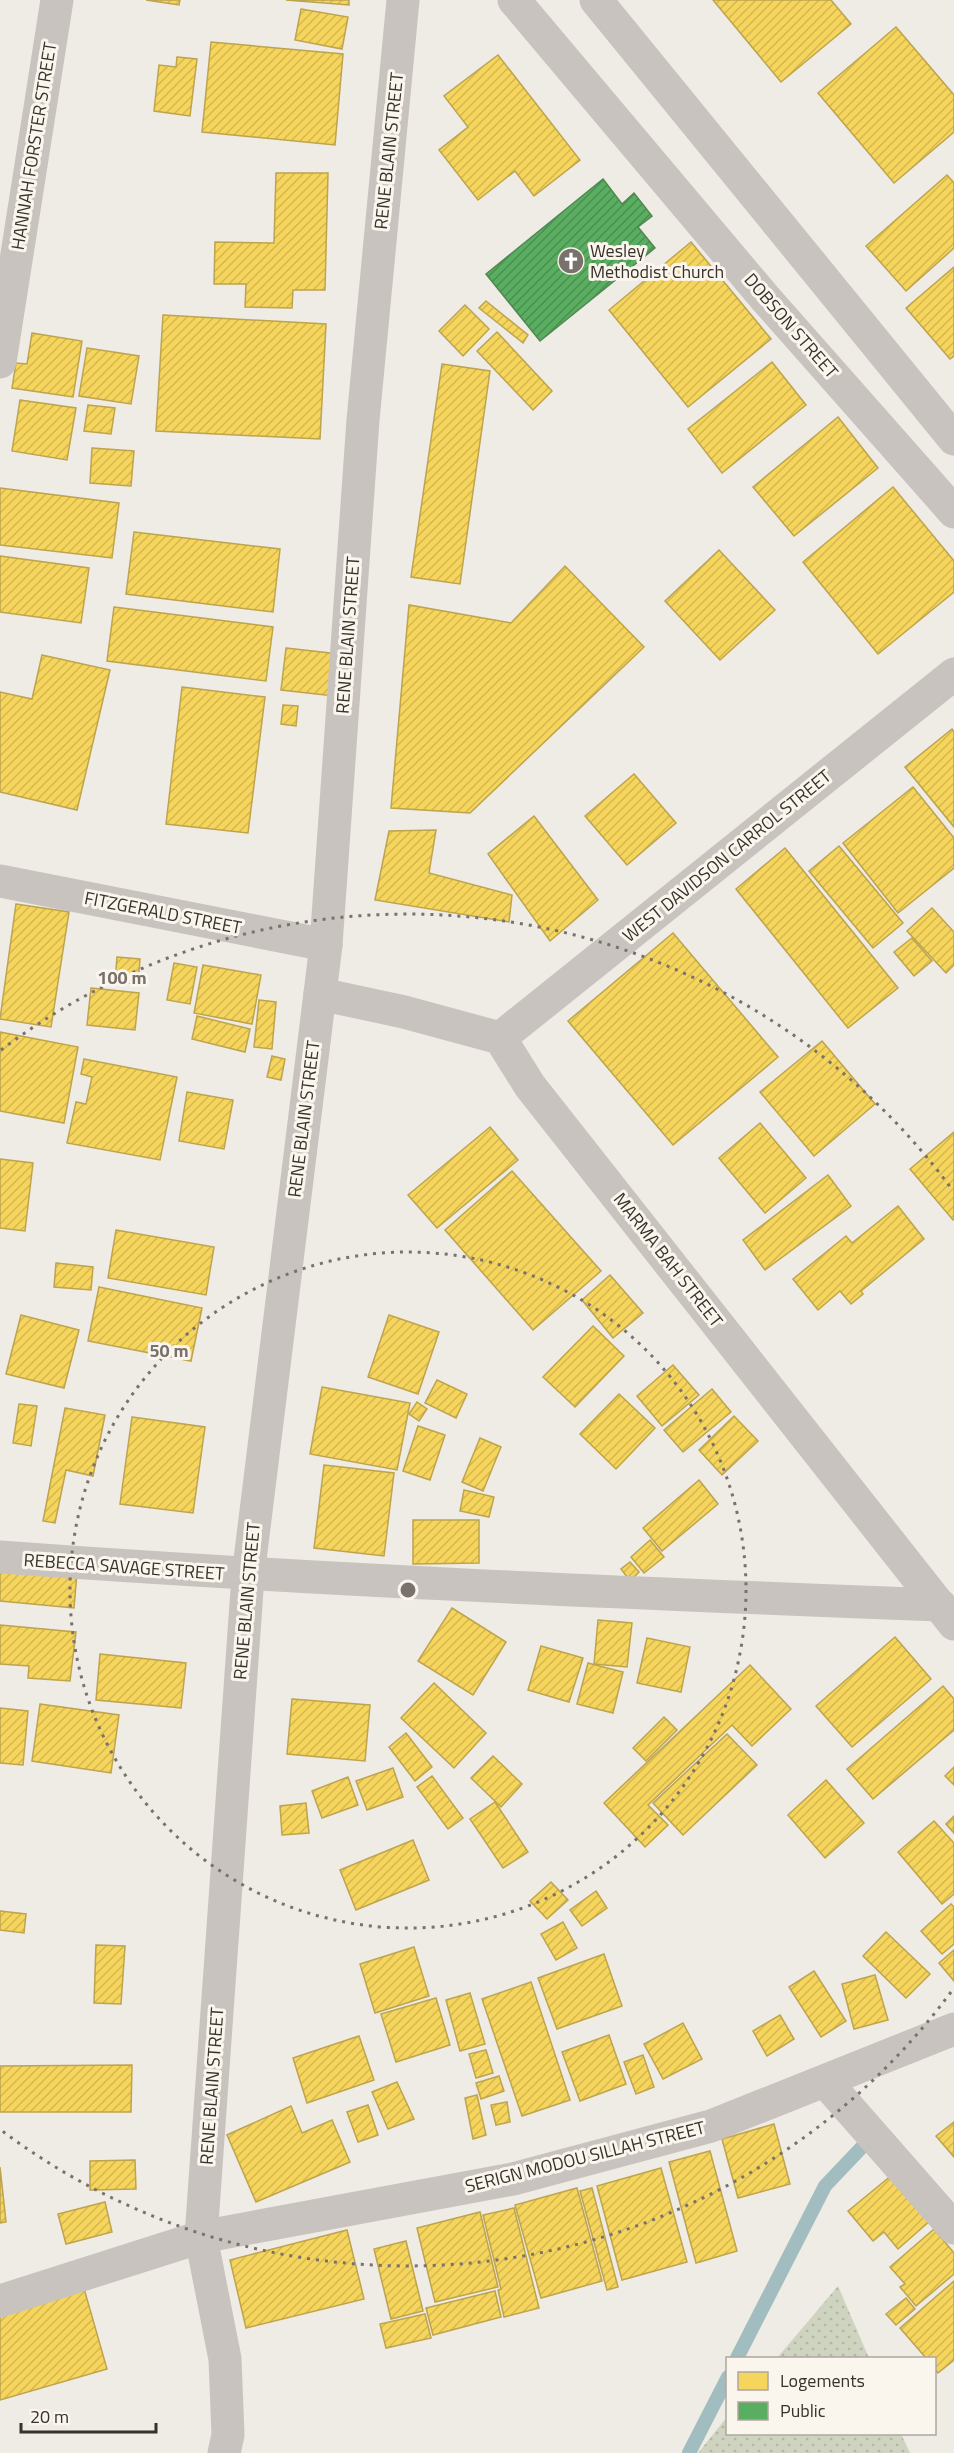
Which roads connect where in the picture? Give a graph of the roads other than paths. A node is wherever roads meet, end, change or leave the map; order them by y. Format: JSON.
{"nodes":[{"id":1,"x":57,"y":0,"type":"edge"},
{"id":2,"x":403,"y":0,"type":"edge"},
{"id":3,"x":514,"y":0,"type":"edge"},
{"id":4,"x":596,"y":0,"type":"edge"},
{"id":5,"x":0,"y":363,"type":"edge"},
{"id":6,"x":954,"y":439,"type":"edge"},
{"id":7,"x":954,"y":512,"type":"edge"},
{"id":8,"x":954,"y":675,"type":"edge"},
{"id":9,"x":0,"y":881,"type":"edge"},
{"id":10,"x":326,"y":945,"type":"junction"},
{"id":11,"x":320,"y":994,"type":"junction"},
{"id":12,"x":500,"y":1038,"type":"junction"},
{"id":13,"x":0,"y":1557,"type":"edge"},
{"id":14,"x":248,"y":1576,"type":"junction"},
{"id":15,"x":947,"y":1615,"type":"edge"},
{"id":16,"x":954,"y":2029,"type":"edge"},
{"id":17,"x":825,"y":2081,"type":"junction"},
{"id":18,"x":954,"y":2228,"type":"edge"},
{"id":19,"x":201,"y":2237,"type":"junction"},
{"id":20,"x":0,"y":2301,"type":"edge"},
{"id":21,"x":224,"y":2453,"type":"edge"}],
"edges":[{"from":1,"to":5,"type":"street","name":"HANNAH FORSTER STREET"},
{"from":2,"to":10,"type":"street","name":"RENE BLAIN STREET"},
{"from":3,"to":7,"type":"street","name":"DOBSON STREET"},
{"from":4,"to":6,"type":"street"},
{"from":8,"to":12,"type":"street","name":"WEST DAVIDSON CARROL STREET"},
{"from":9,"to":10,"type":"street","name":"FITZGERALD STREET"},
{"from":10,"to":11,"type":"street","name":"RENE BLAIN STREET"},
{"from":11,"to":12,"type":"street"},
{"from":11,"to":14,"type":"street","name":"RENE BLAIN STREET"},
{"from":12,"to":15,"type":"street","name":"MARMA BAH STREET"},
{"from":13,"to":14,"type":"street","name":"REBECCA SAVAGE STREET"},
{"from":14,"to":15,"type":"street","name":"REBECCA SAVAGE STREET"},
{"from":14,"to":19,"type":"street","name":"RENE BLAIN STREET"},
{"from":16,"to":17,"type":"street","name":"SERIGN MODOU SILLAH STREET"},
{"from":17,"to":18,"type":"street"},
{"from":17,"to":19,"type":"street","name":"SERIGN MODOU SILLAH STREET"},
{"from":19,"to":20,"type":"street","name":"SERIGN MODOU SILLAH STREET"},
{"from":19,"to":21,"type":"street","name":"RENE BLAIN STREET"}]}
